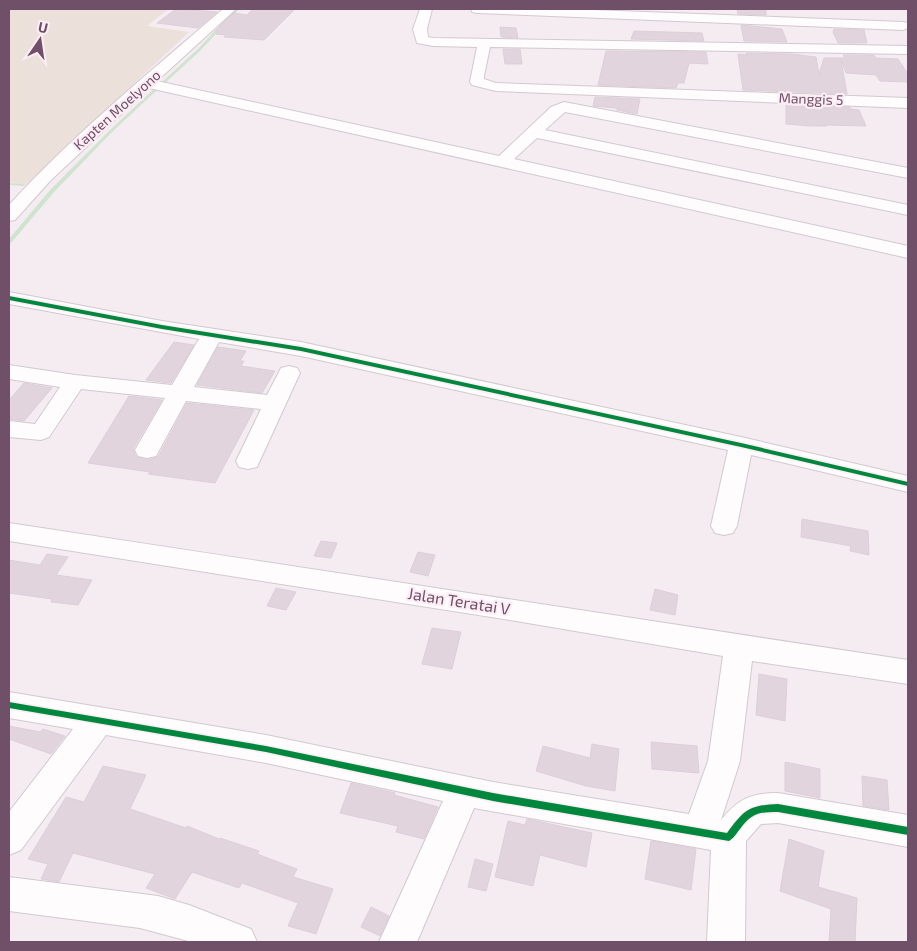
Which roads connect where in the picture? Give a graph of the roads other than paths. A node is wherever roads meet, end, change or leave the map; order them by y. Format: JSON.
{"nodes":[{"id":1,"x":230,"y":9,"type":"edge"},
{"id":2,"x":426,"y":9,"type":"edge"},
{"id":3,"x":477,"y":9,"type":"edge"},
{"id":4,"x":510,"y":9,"type":"edge"},
{"id":5,"x":893,"y":9,"type":"edge"},
{"id":6,"x":905,"y":31,"type":"edge"},
{"id":7,"x":484,"y":44,"type":"junction"},
{"id":8,"x":908,"y":50,"type":"edge"},
{"id":9,"x":147,"y":84,"type":"junction"},
{"id":10,"x":908,"y":103,"type":"edge"},
{"id":11,"x":533,"y":132,"type":"junction"},
{"id":12,"x":503,"y":161,"type":"junction"},
{"id":13,"x":908,"y":173,"type":"edge"},
{"id":14,"x":9,"y":188,"type":"edge"},
{"id":15,"x":31,"y":190,"type":"junction"},
{"id":16,"x":908,"y":210,"type":"edge"},
{"id":17,"x":9,"y":216,"type":"edge"},
{"id":18,"x":908,"y":252,"type":"edge"},
{"id":19,"x":9,"y":298,"type":"edge"},
{"id":20,"x":212,"y":335,"type":"junction"},
{"id":21,"x":9,"y":372,"type":"edge"},
{"id":22,"x":289,"y":372,"type":"dead end"},
{"id":23,"x":76,"y":382,"type":"junction"},
{"id":24,"x":179,"y":394,"type":"junction"},
{"id":25,"x":274,"y":404,"type":"junction"},
{"id":26,"x":9,"y":429,"type":"edge"},
{"id":27,"x":741,"y":445,"type":"junction"},
{"id":28,"x":147,"y":450,"type":"dead end"},
{"id":29,"x":248,"y":461,"type":"dead end"},
{"id":30,"x":908,"y":484,"type":"edge"},
{"id":31,"x":724,"y":526,"type":"dead end"},
{"id":32,"x":9,"y":532,"type":"edge"},
{"id":33,"x":739,"y":648,"type":"junction"},
{"id":34,"x":908,"y":672,"type":"edge"},
{"id":35,"x":9,"y":705,"type":"edge"},
{"id":36,"x":98,"y":722,"type":"junction"},
{"id":37,"x":464,"y":791,"type":"junction"},
{"id":38,"x":908,"y":831,"type":"edge"},
{"id":39,"x":714,"y":835,"type":"junction"},
{"id":40,"x":9,"y":839,"type":"edge"},
{"id":41,"x":9,"y":894,"type":"edge"},
{"id":42,"x":238,"y":942,"type":"edge"},
{"id":43,"x":398,"y":942,"type":"edge"},
{"id":44,"x":726,"y":942,"type":"edge"}],
"edges":[{"from":1,"to":9,"type":"street","name":"Kapten Moelyono"},
{"from":2,"to":7,"type":"street"},
{"from":3,"to":4,"type":"street"},
{"from":4,"to":6,"type":"street"},
{"from":5,"to":6,"type":"street"},
{"from":7,"to":8,"type":"street"},
{"from":7,"to":10,"type":"street","name":"Manggis 5"},
{"from":9,"to":12,"type":"street"},
{"from":9,"to":15,"type":"street","name":"Kapten Moelyono"},
{"from":11,"to":12,"type":"street"},
{"from":11,"to":13,"type":"street"},
{"from":11,"to":16,"type":"street"},
{"from":12,"to":18,"type":"street"},
{"from":14,"to":15,"type":"street"},
{"from":15,"to":17,"type":"street","name":"Kapten Moelyono"},
{"from":19,"to":20,"type":"street"},
{"from":20,"to":24,"type":"street"},
{"from":20,"to":27,"type":"street"},
{"from":21,"to":23,"type":"street"},
{"from":22,"to":25,"type":"street"},
{"from":23,"to":24,"type":"street"},
{"from":23,"to":26,"type":"street"},
{"from":24,"to":25,"type":"street"},
{"from":24,"to":28,"type":"street"},
{"from":25,"to":29,"type":"street"},
{"from":27,"to":30,"type":"street"},
{"from":27,"to":31,"type":"street"},
{"from":32,"to":33,"type":"street","name":"Jalan Teratai V"},
{"from":33,"to":34,"type":"street","name":"Jalan Teratai V"},
{"from":33,"to":39,"type":"street"},
{"from":35,"to":36,"type":"street"},
{"from":36,"to":37,"type":"street"},
{"from":36,"to":40,"type":"street"},
{"from":37,"to":39,"type":"street"},
{"from":37,"to":43,"type":"street"},
{"from":38,"to":39,"type":"street"},
{"from":39,"to":44,"type":"street"},
{"from":41,"to":42,"type":"street"}]}
